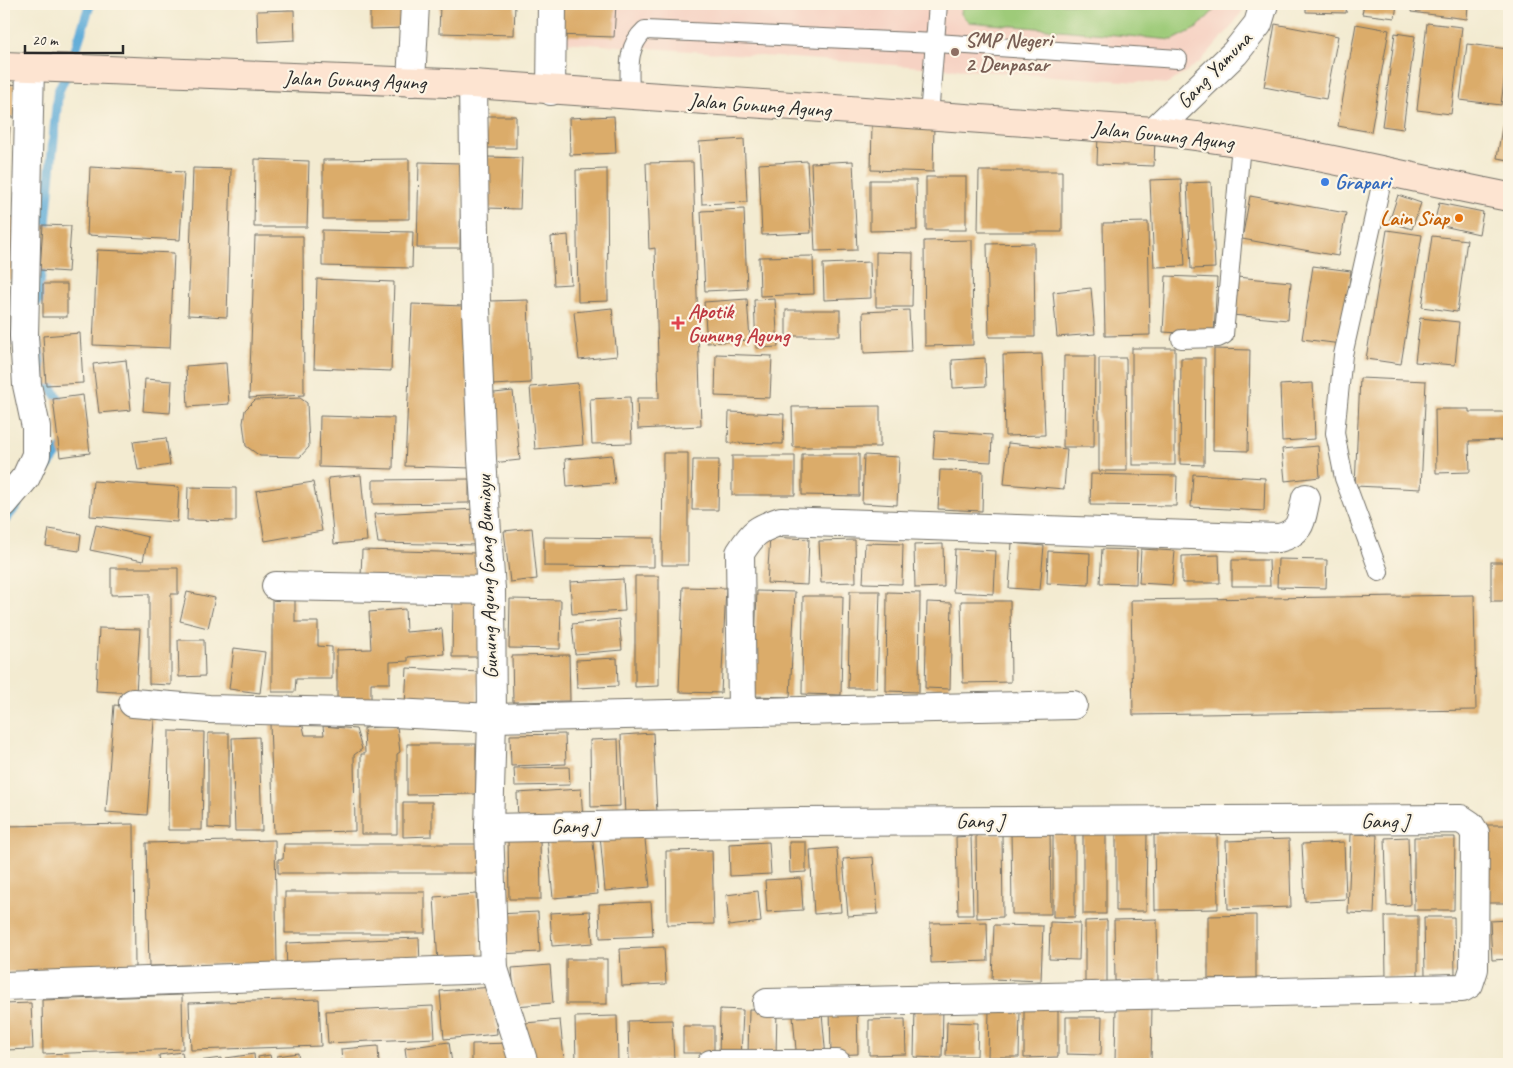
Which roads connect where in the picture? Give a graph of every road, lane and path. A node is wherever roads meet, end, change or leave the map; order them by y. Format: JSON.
{"nodes":[{"id":1,"x":415,"y":4,"type":"edge"},
{"id":2,"x":552,"y":4,"type":"edge"},
{"id":3,"x":938,"y":4,"type":"edge"},
{"id":4,"x":1264,"y":4,"type":"edge"},
{"id":5,"x":936,"y":43,"type":"junction"},
{"id":6,"x":1178,"y":59,"type":"dead end"},
{"id":7,"x":30,"y":67,"type":"edge"},
{"id":8,"x":411,"y":82,"type":"junction"},
{"id":9,"x":473,"y":84,"type":"junction"},
{"id":10,"x":551,"y":91,"type":"junction"},
{"id":11,"x":630,"y":96,"type":"junction"},
{"id":12,"x":929,"y":116,"type":"junction"},
{"id":13,"x":1154,"y":131,"type":"junction"},
{"id":14,"x":1241,"y":144,"type":"junction"},
{"id":15,"x":1384,"y":172,"type":"junction"},
{"id":16,"x":1509,"y":197,"type":"edge"},
{"id":17,"x":1181,"y":340,"type":"dead end"},
{"id":18,"x":1306,"y":498,"type":"dead end"},
{"id":19,"x":4,"y":503,"type":"edge"},
{"id":20,"x":1379,"y":572,"type":"dead end"},
{"id":21,"x":276,"y":586,"type":"dead end"},
{"id":22,"x":491,"y":590,"type":"junction"},
{"id":23,"x":133,"y":703,"type":"dead end"},
{"id":24,"x":1073,"y":705,"type":"dead end"},
{"id":25,"x":742,"y":711,"type":"junction"},
{"id":26,"x":492,"y":718,"type":"junction"},
{"id":27,"x":489,"y":828,"type":"junction"},
{"id":28,"x":494,"y":968,"type":"junction"},
{"id":29,"x":4,"y":986,"type":"edge"},
{"id":30,"x":767,"y":1003,"type":"dead end"},
{"id":31,"x":524,"y":1064,"type":"edge"},
{"id":32,"x":711,"y":1064,"type":"edge"},
{"id":33,"x":837,"y":1064,"type":"edge"}],
"edges":[{"from":1,"to":8,"type":"street"},
{"from":2,"to":10,"type":"street"},
{"from":3,"to":5,"type":"lane"},
{"from":4,"to":13,"type":"street","name":"Gang Yamuna"},
{"from":5,"to":6,"type":"lane"},
{"from":5,"to":11,"type":"lane"},
{"from":5,"to":12,"type":"lane"},
{"from":7,"to":8,"type":"main road","name":"Jalan Gunung Agung"},
{"from":7,"to":19,"type":"street"},
{"from":8,"to":9,"type":"main road","name":"Jalan Gunung Agung"},
{"from":9,"to":10,"type":"main road","name":"Jalan Gunung Agung"},
{"from":9,"to":22,"type":"street","name":"Gunung Agung Gang Bumiayu"},
{"from":10,"to":11,"type":"main road","name":"Jalan Gunung Agung"},
{"from":11,"to":12,"type":"main road","name":"Jalan Gunung Agung"},
{"from":12,"to":13,"type":"main road","name":"Jalan Gunung Agung"},
{"from":13,"to":14,"type":"main road","name":"Jalan Gunung Agung"},
{"from":14,"to":15,"type":"main road","name":"Jalan Gunung Agung"},
{"from":14,"to":17,"type":"lane"},
{"from":15,"to":16,"type":"main road","name":"Jalan Gunung Agung"},
{"from":15,"to":20,"type":"lane"},
{"from":18,"to":25,"type":"street"},
{"from":21,"to":22,"type":"street"},
{"from":22,"to":26,"type":"street","name":"Gunung Agung Gang Bumiayu"},
{"from":23,"to":26,"type":"street"},
{"from":24,"to":25,"type":"street"},
{"from":25,"to":26,"type":"street"},
{"from":26,"to":27,"type":"street","name":"Gunung Agung Gang Bumiayu"},
{"from":27,"to":28,"type":"street","name":"Gunung Agung Gang Bumiayu"},
{"from":27,"to":30,"type":"street","name":"Gang J"},
{"from":28,"to":29,"type":"street"},
{"from":28,"to":31,"type":"street","name":"Gunung Agung Gang Bumiayu"},
{"from":32,"to":33,"type":"street"}]}
